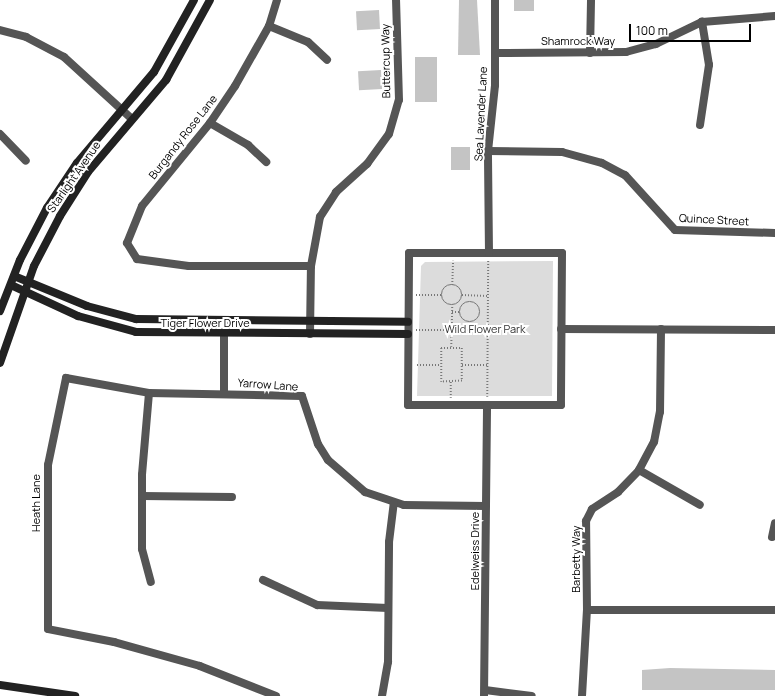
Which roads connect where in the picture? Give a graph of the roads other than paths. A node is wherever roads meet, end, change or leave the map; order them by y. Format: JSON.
{"nodes":[{"id":1,"x":194,"y":0,"type":"edge"},
{"id":2,"x":210,"y":0,"type":"edge"},
{"id":3,"x":277,"y":0,"type":"edge"},
{"id":4,"x":396,"y":0,"type":"edge"},
{"id":5,"x":495,"y":0,"type":"edge"},
{"id":6,"x":591,"y":0,"type":"edge"},
{"id":7,"x":775,"y":16,"type":"edge"},
{"id":8,"x":702,"y":22,"type":"junction"},
{"id":9,"x":269,"y":26,"type":"junction"},
{"id":10,"x":0,"y":30,"type":"edge"},
{"id":11,"x":495,"y":53,"type":"junction"},
{"id":12,"x":590,"y":53,"type":"junction"},
{"id":13,"x":327,"y":60,"type":"dead end"},
{"id":14,"x":121,"y":109,"type":"junction"},
{"id":15,"x":132,"y":119,"type":"junction"},
{"id":16,"x":210,"y":122,"type":"junction"},
{"id":17,"x":700,"y":125,"type":"dead end"},
{"id":18,"x":0,"y":134,"type":"edge"},
{"id":19,"x":488,"y":151,"type":"junction"},
{"id":20,"x":26,"y":161,"type":"dead end"},
{"id":21,"x":266,"y":162,"type":"dead end"},
{"id":22,"x":775,"y":233,"type":"edge"},
{"id":23,"x":489,"y":257,"type":"junction"},
{"id":24,"x":311,"y":266,"type":"junction"},
{"id":25,"x":14,"y":276,"type":"junction"},
{"id":26,"x":27,"y":282,"type":"junction"},
{"id":27,"x":11,"y":285,"type":"junction"},
{"id":28,"x":24,"y":291,"type":"junction"},
{"id":29,"x":0,"y":311,"type":"edge"},
{"id":30,"x":311,"y":323,"type":"junction"},
{"id":31,"x":408,"y":329,"type":"junction"},
{"id":32,"x":561,"y":329,"type":"junction"},
{"id":33,"x":661,"y":329,"type":"junction"},
{"id":34,"x":775,"y":330,"type":"edge"},
{"id":35,"x":310,"y":334,"type":"junction"},
{"id":36,"x":224,"y":335,"type":"junction"},
{"id":37,"x":0,"y":363,"type":"edge"},
{"id":38,"x":66,"y":378,"type":"joint"},
{"id":39,"x":149,"y":393,"type":"junction"},
{"id":40,"x":224,"y":393,"type":"junction"},
{"id":41,"x":487,"y":405,"type":"junction"},
{"id":42,"x":639,"y":470,"type":"junction"},
{"id":43,"x":142,"y":496,"type":"junction"},
{"id":44,"x":232,"y":498,"type":"dead end"},
{"id":45,"x":394,"y":503,"type":"junction"},
{"id":46,"x":700,"y":505,"type":"dead end"},
{"id":47,"x":486,"y":506,"type":"junction"},
{"id":48,"x":775,"y":523,"type":"edge"},
{"id":49,"x":772,"y":537,"type":"dead end"},
{"id":50,"x":263,"y":580,"type":"dead end"},
{"id":51,"x":152,"y":582,"type":"dead end"},
{"id":52,"x":388,"y":608,"type":"junction"},
{"id":53,"x":587,"y":610,"type":"junction"},
{"id":54,"x":775,"y":610,"type":"edge"},
{"id":55,"x":0,"y":685,"type":"edge"},
{"id":56,"x":262,"y":693,"type":"edge"},
{"id":57,"x":484,"y":693,"type":"edge"},
{"id":58,"x":75,"y":696,"type":"edge"},
{"id":59,"x":276,"y":696,"type":"edge"},
{"id":60,"x":382,"y":696,"type":"edge"},
{"id":61,"x":532,"y":696,"type":"edge"},
{"id":62,"x":582,"y":696,"type":"edge"}],
"edges":[{"from":1,"to":14,"type":"street","name":"Starlight Avenue"},
{"from":2,"to":15,"type":"street","name":"Starlight Avenue"},
{"from":3,"to":9,"type":"street","name":"Burgandy Rose Lane"},
{"from":4,"to":24,"type":"street","name":"Buttercup Way"},
{"from":5,"to":11,"type":"street","name":"Sea Lavender Lane"},
{"from":6,"to":12,"type":"street"},
{"from":7,"to":8,"type":"street","name":"Shamrock Way"},
{"from":8,"to":12,"type":"street","name":"Shamrock Way"},
{"from":8,"to":17,"type":"street"},
{"from":9,"to":13,"type":"street"},
{"from":9,"to":16,"type":"street","name":"Burgandy Rose Lane"},
{"from":10,"to":14,"type":"street"},
{"from":11,"to":12,"type":"street","name":"Shamrock Way"},
{"from":11,"to":19,"type":"street","name":"Sea Lavender Lane"},
{"from":14,"to":15,"type":"street"},
{"from":14,"to":25,"type":"street","name":"Starlight Avenue"},
{"from":15,"to":26,"type":"street","name":"Starlight Avenue"},
{"from":16,"to":21,"type":"street"},
{"from":16,"to":24,"type":"street","name":"Burgandy Rose Lane"},
{"from":18,"to":20,"type":"street"},
{"from":19,"to":22,"type":"street","name":"Quince Street"},
{"from":19,"to":23,"type":"street","name":"Sea Lavender Lane"},
{"from":23,"to":31,"type":"street"},
{"from":23,"to":32,"type":"street"},
{"from":24,"to":30,"type":"street","name":"Buttercup Way"},
{"from":25,"to":26,"type":"street","name":"Tiger Flower Drive"},
{"from":25,"to":27,"type":"street","name":"Starlight Avenue"},
{"from":26,"to":28,"type":"street","name":"Starlight Avenue"},
{"from":26,"to":30,"type":"street","name":"Tiger Flower Drive"},
{"from":27,"to":28,"type":"street","name":"Tiger Flower Drive"},
{"from":27,"to":29,"type":"street","name":"Starlight Avenue"},
{"from":28,"to":36,"type":"street","name":"Tiger Flower Drive"},
{"from":28,"to":37,"type":"street","name":"Starlight Avenue"},
{"from":30,"to":31,"type":"street","name":"Tiger Flower Drive"},
{"from":30,"to":35,"type":"street","name":"Buttercup Way"},
{"from":31,"to":35,"type":"street","name":"Tiger Flower Drive"},
{"from":31,"to":41,"type":"street"},
{"from":32,"to":33,"type":"street"},
{"from":32,"to":41,"type":"street"},
{"from":33,"to":34,"type":"street"},
{"from":33,"to":42,"type":"street","name":"Barbetty Way"},
{"from":35,"to":36,"type":"street","name":"Tiger Flower Drive"},
{"from":36,"to":40,"type":"street"},
{"from":38,"to":39,"type":"street","name":"Yarrow Lane"},
{"from":38,"to":56,"type":"street","name":"Heath Lane"},
{"from":39,"to":40,"type":"street","name":"Yarrow Lane"},
{"from":39,"to":43,"type":"street"},
{"from":40,"to":45,"type":"street","name":"Yarrow Lane"},
{"from":41,"to":47,"type":"street","name":"Edelweiss Drive"},
{"from":42,"to":46,"type":"street"},
{"from":42,"to":53,"type":"street","name":"Barbetty Way"},
{"from":43,"to":44,"type":"street"},
{"from":43,"to":51,"type":"street"},
{"from":45,"to":47,"type":"street","name":"Yarrow Lane"},
{"from":45,"to":52,"type":"street"},
{"from":47,"to":57,"type":"street","name":"Edelweiss Drive"},
{"from":48,"to":49,"type":"street"},
{"from":50,"to":52,"type":"street"},
{"from":52,"to":60,"type":"street"},
{"from":53,"to":54,"type":"street"},
{"from":53,"to":62,"type":"street","name":"Barbetty Way"},
{"from":55,"to":58,"type":"street"},
{"from":56,"to":59,"type":"street"},
{"from":57,"to":61,"type":"street"}]}
